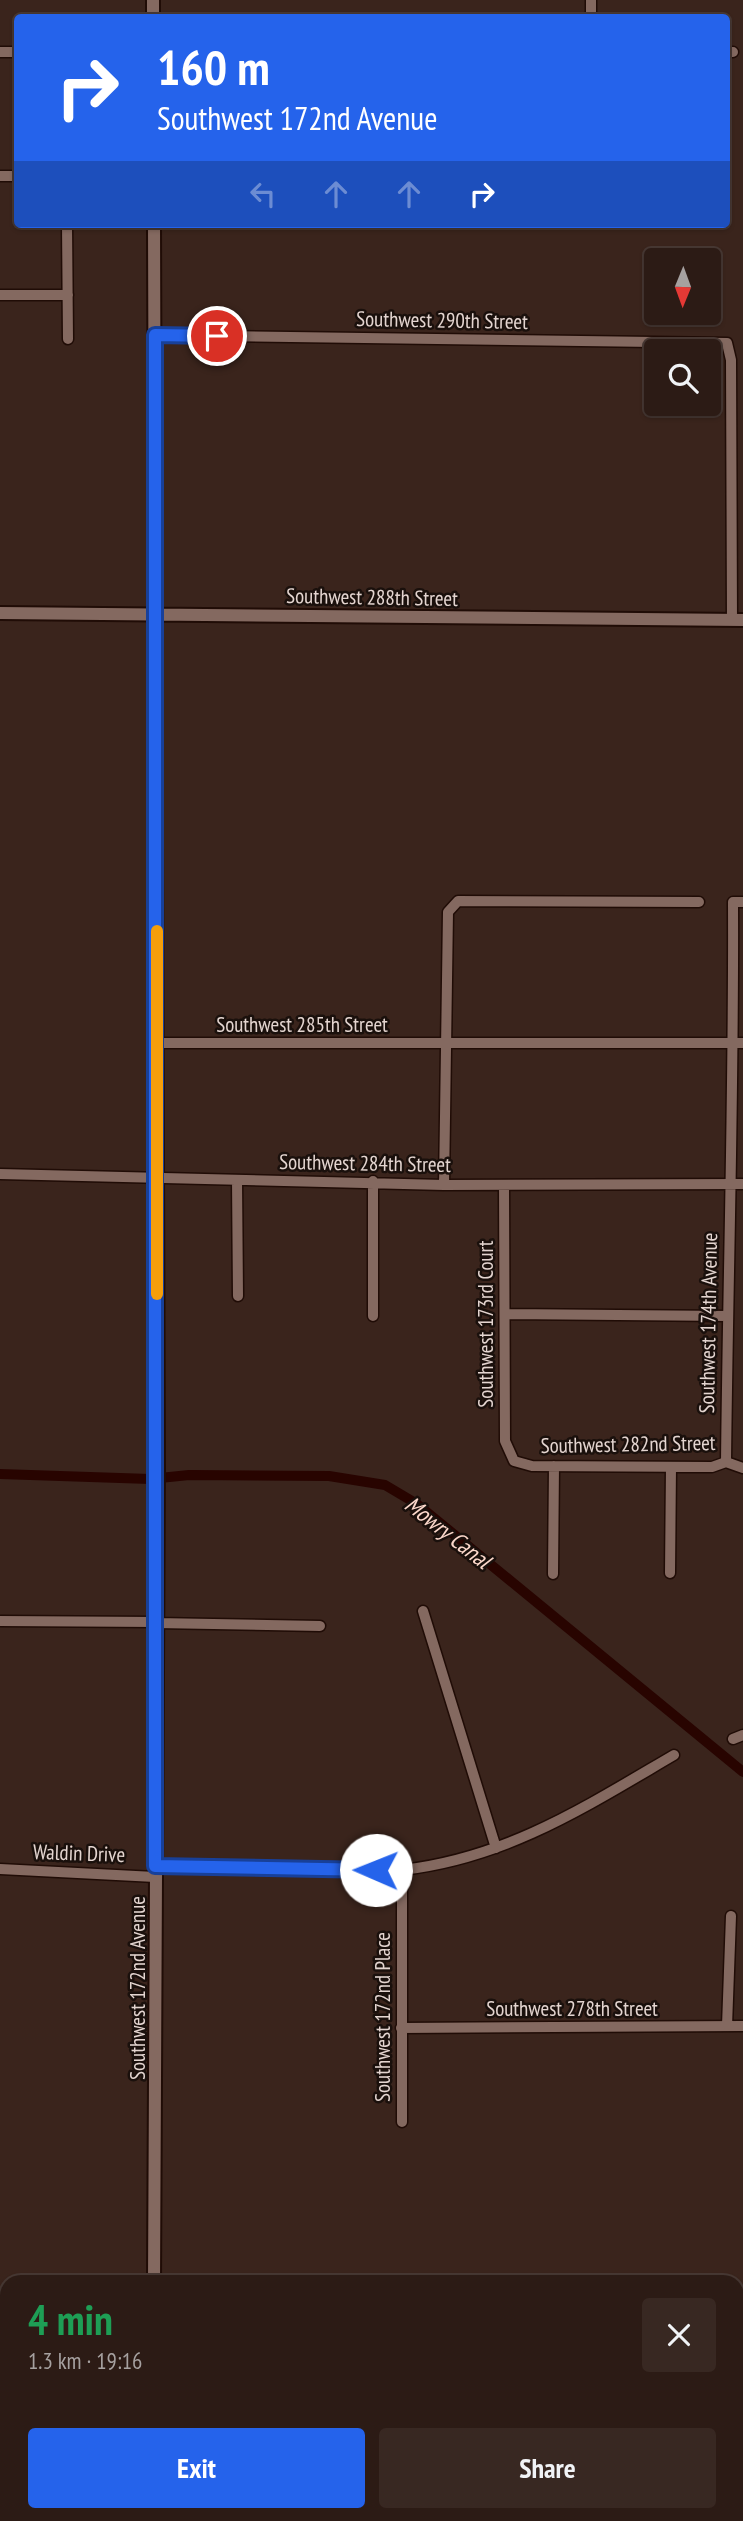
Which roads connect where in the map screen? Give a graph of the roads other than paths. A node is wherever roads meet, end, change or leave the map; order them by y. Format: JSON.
{"nodes":[{"id":1,"x":67,"y":228,"type":"edge"},
{"id":2,"x":155,"y":228,"type":"edge"},
{"id":3,"x":0,"y":295,"type":"edge"},
{"id":4,"x":68,"y":295,"type":"junction"},
{"id":5,"x":155,"y":335,"type":"junction"},
{"id":6,"x":68,"y":339,"type":"dead end"},
{"id":7,"x":0,"y":613,"type":"edge"},
{"id":8,"x":156,"y":614,"type":"junction"},
{"id":9,"x":738,"y":620,"type":"edge"},
{"id":10,"x":698,"y":902,"type":"dead end"},
{"id":11,"x":743,"y":902,"type":"edge"},
{"id":12,"x":158,"y":1043,"type":"junction"},
{"id":13,"x":738,"y":1043,"type":"edge"},
{"id":14,"x":447,"y":1044,"type":"junction"},
{"id":15,"x":0,"y":1174,"type":"edge"},
{"id":16,"x":157,"y":1179,"type":"junction"},
{"id":17,"x":237,"y":1180,"type":"junction"},
{"id":18,"x":373,"y":1181,"type":"junction"},
{"id":19,"x":743,"y":1184,"type":"edge"},
{"id":20,"x":444,"y":1185,"type":"junction"},
{"id":21,"x":504,"y":1185,"type":"junction"},
{"id":22,"x":729,"y":1185,"type":"junction"},
{"id":23,"x":238,"y":1296,"type":"dead end"},
{"id":24,"x":505,"y":1314,"type":"junction"},
{"id":25,"x":373,"y":1316,"type":"dead end"},
{"id":26,"x":728,"y":1316,"type":"junction"},
{"id":27,"x":514,"y":1461,"type":"joint"},
{"id":28,"x":726,"y":1462,"type":"junction"},
{"id":29,"x":554,"y":1466,"type":"junction"},
{"id":30,"x":671,"y":1467,"type":"junction"},
{"id":31,"x":743,"y":1468,"type":"edge"},
{"id":32,"x":670,"y":1573,"type":"dead end"},
{"id":33,"x":553,"y":1574,"type":"dead end"},
{"id":34,"x":424,"y":1611,"type":"dead end"},
{"id":35,"x":0,"y":1620,"type":"edge"},
{"id":36,"x":156,"y":1623,"type":"junction"},
{"id":37,"x":320,"y":1626,"type":"dead end"},
{"id":38,"x":674,"y":1755,"type":"dead end"},
{"id":39,"x":496,"y":1848,"type":"junction"},
{"id":40,"x":0,"y":1869,"type":"edge"},
{"id":41,"x":402,"y":1870,"type":"junction"},
{"id":42,"x":155,"y":1871,"type":"junction"},
{"id":43,"x":731,"y":1916,"type":"dead end"},
{"id":44,"x":727,"y":2026,"type":"junction"},
{"id":45,"x":743,"y":2026,"type":"edge"},
{"id":46,"x":401,"y":2028,"type":"junction"},
{"id":47,"x":402,"y":2122,"type":"dead end"},
{"id":48,"x":154,"y":2275,"type":"edge"}],
"edges":[{"from":1,"to":4,"type":"street"},
{"from":2,"to":5,"type":"street","name":"Southwest 172nd Avenue"},
{"from":3,"to":4,"type":"street"},
{"from":4,"to":6,"type":"street"},
{"from":5,"to":8,"type":"street","name":"Southwest 172nd Avenue"},
{"from":5,"to":9,"type":"street","name":"Southwest 290th Street"},
{"from":7,"to":8,"type":"street","name":"Southwest 288th Street"},
{"from":8,"to":9,"type":"street","name":"Southwest 288th Street"},
{"from":8,"to":12,"type":"street","name":"Southwest 172nd Avenue"},
{"from":10,"to":14,"type":"street"},
{"from":11,"to":13,"type":"street","name":"Southwest 174th Avenue"},
{"from":12,"to":14,"type":"street","name":"Southwest 285th Street"},
{"from":12,"to":16,"type":"street","name":"Southwest 172nd Avenue"},
{"from":13,"to":14,"type":"street","name":"Southwest 285th Street"},
{"from":13,"to":22,"type":"street","name":"Southwest 174th Avenue"},
{"from":14,"to":20,"type":"street"},
{"from":15,"to":16,"type":"street","name":"Southwest 284th Street"},
{"from":16,"to":17,"type":"street","name":"Southwest 284th Street"},
{"from":16,"to":36,"type":"street","name":"Southwest 172nd Avenue"},
{"from":17,"to":18,"type":"street","name":"Southwest 284th Street"},
{"from":17,"to":23,"type":"street"},
{"from":18,"to":20,"type":"street","name":"Southwest 284th Street"},
{"from":18,"to":25,"type":"street"},
{"from":19,"to":22,"type":"street","name":"Southwest 284th Street"},
{"from":20,"to":21,"type":"street","name":"Southwest 284th Street"},
{"from":21,"to":22,"type":"street","name":"Southwest 284th Street"},
{"from":21,"to":24,"type":"street","name":"Southwest 173rd Court"},
{"from":22,"to":26,"type":"street","name":"Southwest 174th Avenue"},
{"from":24,"to":26,"type":"street"},
{"from":24,"to":27,"type":"street","name":"Southwest 173rd Court"},
{"from":26,"to":28,"type":"street","name":"Southwest 174th Avenue"},
{"from":27,"to":29,"type":"street","name":"Southwest 282nd Street"},
{"from":28,"to":30,"type":"street","name":"Southwest 282nd Street"},
{"from":28,"to":31,"type":"street","name":"Southwest 282nd Street"},
{"from":29,"to":30,"type":"street","name":"Southwest 282nd Street"},
{"from":29,"to":33,"type":"street"},
{"from":30,"to":32,"type":"street"},
{"from":34,"to":39,"type":"street"},
{"from":35,"to":36,"type":"street"},
{"from":36,"to":37,"type":"street"},
{"from":36,"to":42,"type":"street","name":"Southwest 172nd Avenue"},
{"from":38,"to":39,"type":"street","name":"Waldin Drive"},
{"from":39,"to":41,"type":"street","name":"Waldin Drive"},
{"from":40,"to":42,"type":"street","name":"Waldin Drive"},
{"from":41,"to":42,"type":"street","name":"Waldin Drive"},
{"from":41,"to":46,"type":"street","name":"Southwest 172nd Place"},
{"from":42,"to":48,"type":"street","name":"Southwest 172nd Avenue"},
{"from":43,"to":44,"type":"street"},
{"from":44,"to":45,"type":"street","name":"Southwest 278th Street"},
{"from":44,"to":46,"type":"street","name":"Southwest 278th Street"},
{"from":46,"to":47,"type":"street","name":"Southwest 172nd Place"}]}
